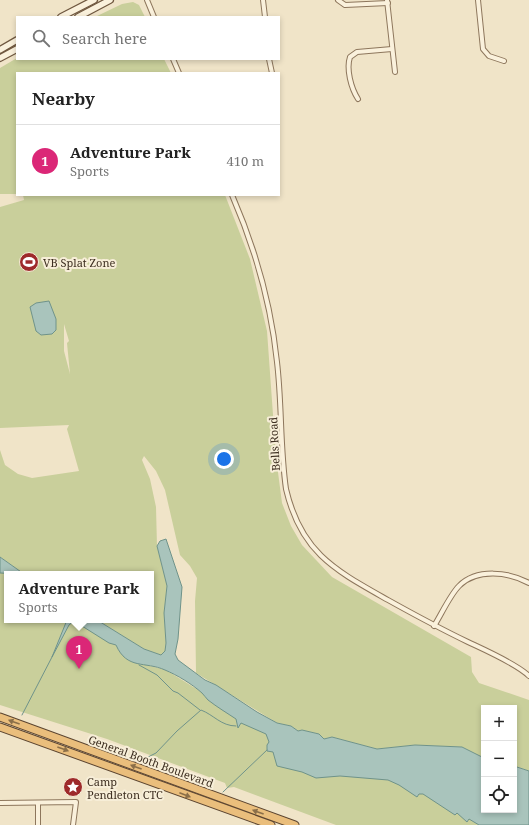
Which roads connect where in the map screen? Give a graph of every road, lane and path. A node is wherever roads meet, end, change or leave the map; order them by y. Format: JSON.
{"nodes":[{"id":1,"x":94,"y":0,"type":"edge"},
{"id":2,"x":110,"y":0,"type":"edge"},
{"id":3,"x":147,"y":0,"type":"edge"},
{"id":4,"x":263,"y":0,"type":"edge"},
{"id":5,"x":338,"y":0,"type":"edge"},
{"id":6,"x":478,"y":0,"type":"edge"},
{"id":7,"x":388,"y":2,"type":"edge"},
{"id":8,"x":63,"y":16,"type":"edge"},
{"id":9,"x":80,"y":16,"type":"edge"},
{"id":10,"x":154,"y":16,"type":"edge"},
{"id":11,"x":264,"y":16,"type":"edge"},
{"id":12,"x":16,"y":41,"type":"edge"},
{"id":13,"x":392,"y":49,"type":"junction"},
{"id":14,"x":0,"y":50,"type":"edge"},
{"id":15,"x":16,"y":50,"type":"edge"},
{"id":16,"x":0,"y":58,"type":"edge"},
{"id":17,"x":173,"y":60,"type":"edge"},
{"id":18,"x":269,"y":60,"type":"edge"},
{"id":19,"x":504,"y":61,"type":"dead end"},
{"id":20,"x":179,"y":72,"type":"edge"},
{"id":21,"x":272,"y":72,"type":"edge"},
{"id":22,"x":395,"y":72,"type":"dead end"},
{"id":23,"x":358,"y":99,"type":"dead end"},
{"id":24,"x":232,"y":196,"type":"edge"},
{"id":25,"x":529,"y":583,"type":"edge"},
{"id":26,"x":434,"y":626,"type":"junction"},
{"id":27,"x":529,"y":676,"type":"edge"},
{"id":28,"x":0,"y":717,"type":"edge"},
{"id":29,"x":0,"y":727,"type":"edge"},
{"id":30,"x":0,"y":803,"type":"edge"},
{"id":31,"x":38,"y":803,"type":"junction"},
{"id":32,"x":38,"y":825,"type":"edge"},
{"id":33,"x":73,"y":825,"type":"edge"},
{"id":34,"x":270,"y":825,"type":"edge"},
{"id":35,"x":294,"y":825,"type":"edge"}],
"edges":[{"from":1,"to":8,"type":"main road"},
{"from":2,"to":9,"type":"main road"},
{"from":3,"to":10,"type":"street"},
{"from":4,"to":11,"type":"street"},
{"from":5,"to":7,"type":"street"},
{"from":6,"to":19,"type":"street"},
{"from":7,"to":13,"type":"street"},
{"from":12,"to":14,"type":"main road"},
{"from":13,"to":22,"type":"street"},
{"from":13,"to":23,"type":"street"},
{"from":15,"to":16,"type":"main road"},
{"from":17,"to":20,"type":"street"},
{"from":18,"to":21,"type":"street"},
{"from":24,"to":26,"type":"street","name":"Bells Road"},
{"from":25,"to":26,"type":"street"},
{"from":26,"to":27,"type":"street","name":"Bells Road"},
{"from":35,"to":28,"type":"highway","name":"General Booth Boulevard","one_way":true},
{"from":29,"to":34,"type":"highway","name":"General Booth Boulevard","one_way":true},
{"from":30,"to":31,"type":"street"},
{"from":31,"to":32,"type":"street"},
{"from":31,"to":33,"type":"street"}]}
